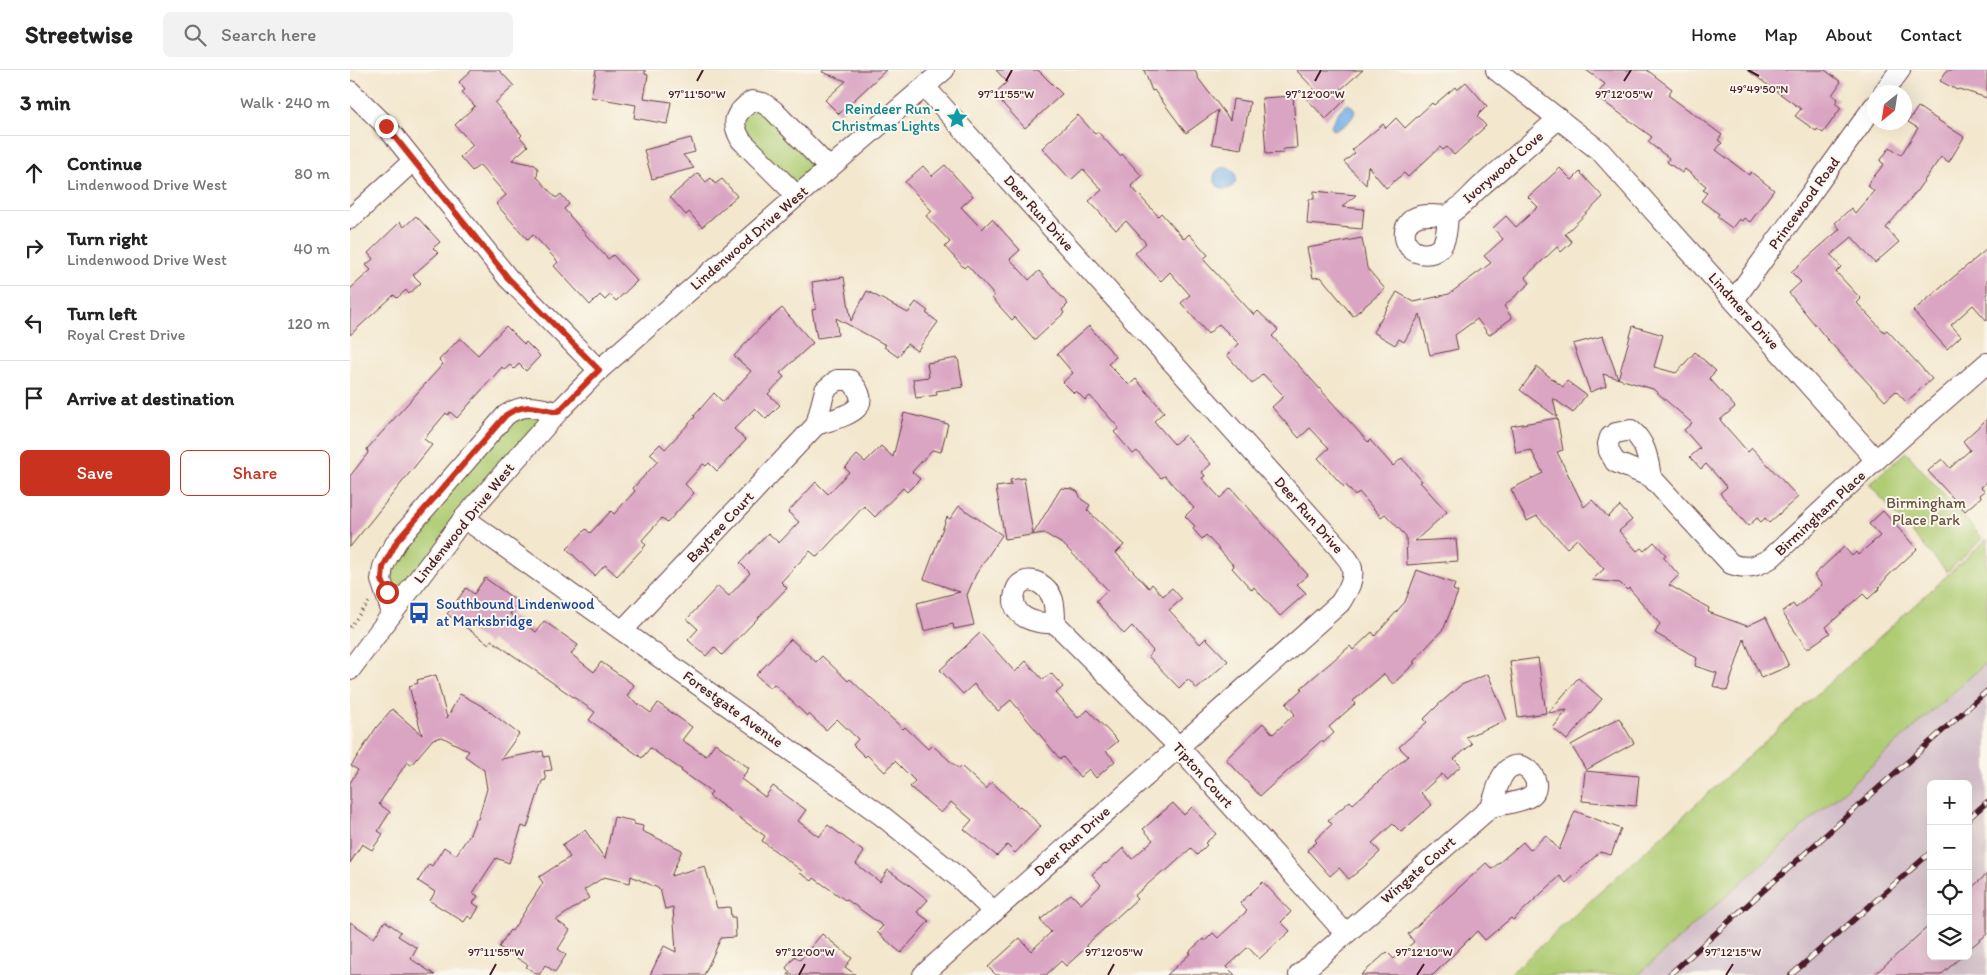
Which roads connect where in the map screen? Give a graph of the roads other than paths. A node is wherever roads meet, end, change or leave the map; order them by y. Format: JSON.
{"nodes":[{"id":1,"x":944,"y":70,"type":"edge"},
{"id":2,"x":1496,"y":70,"type":"edge"},
{"id":3,"x":1895,"y":72,"type":"edge"},
{"id":4,"x":1888,"y":85,"type":"edge"},
{"id":5,"x":925,"y":87,"type":"junction"},
{"id":6,"x":350,"y":90,"type":"edge"},
{"id":7,"x":1867,"y":116,"type":"edge"},
{"id":8,"x":1559,"y":118,"type":"junction"},
{"id":9,"x":413,"y":161,"type":"junction"},
{"id":10,"x":829,"y":168,"type":"junction"},
{"id":11,"x":797,"y":196,"type":"junction"},
{"id":12,"x":1448,"y":215,"type":"dead end"},
{"id":13,"x":350,"y":220,"type":"edge"},
{"id":14,"x":1734,"y":300,"type":"junction"},
{"id":15,"x":1987,"y":363,"type":"edge"},
{"id":16,"x":599,"y":370,"type":"junction"},
{"id":17,"x":558,"y":412,"type":"junction"},
{"id":18,"x":816,"y":425,"type":"dead end"},
{"id":19,"x":1876,"y":460,"type":"junction"},
{"id":20,"x":1651,"y":477,"type":"dead end"},
{"id":21,"x":464,"y":518,"type":"junction"},
{"id":22,"x":392,"y":612,"type":"junction"},
{"id":23,"x":1055,"y":623,"type":"dead end"},
{"id":24,"x":623,"y":630,"type":"junction"},
{"id":25,"x":351,"y":665,"type":"edge"},
{"id":26,"x":1178,"y":746,"type":"junction"},
{"id":27,"x":1491,"y":807,"type":"dead end"},
{"id":28,"x":994,"y":912,"type":"junction"},
{"id":29,"x":1345,"y":933,"type":"junction"},
{"id":30,"x":922,"y":975,"type":"edge"},
{"id":31,"x":1299,"y":975,"type":"edge"}],
"edges":[{"from":1,"to":5,"type":"street","name":"Lindenwood Drive West"},
{"from":2,"to":8,"type":"street","name":"Lindmere Drive"},
{"from":3,"to":4,"type":"street"},
{"from":5,"to":10,"type":"street","name":"Lindenwood Drive West"},
{"from":5,"to":26,"type":"street","name":"Deer Run Drive"},
{"from":6,"to":9,"type":"street"},
{"from":7,"to":14,"type":"street","name":"Princewood Road"},
{"from":8,"to":12,"type":"street","name":"Ivorywood Cove"},
{"from":8,"to":14,"type":"street","name":"Lindmere Drive"},
{"from":9,"to":13,"type":"street"},
{"from":9,"to":16,"type":"street"},
{"from":10,"to":11,"type":"street","name":"Lindenwood Drive West"},
{"from":10,"to":11,"type":"street"},
{"from":11,"to":16,"type":"street","name":"Lindenwood Drive West"},
{"from":14,"to":19,"type":"street","name":"Lindmere Drive"},
{"from":15,"to":19,"type":"street"},
{"from":16,"to":17,"type":"street","name":"Lindenwood Drive West"},
{"from":17,"to":21,"type":"street","name":"Lindenwood Drive West"},
{"from":17,"to":22,"type":"street"},
{"from":18,"to":24,"type":"street","name":"Baytree Court"},
{"from":19,"to":20,"type":"street","name":"Birmingham Place"},
{"from":21,"to":22,"type":"street","name":"Lindenwood Drive West"},
{"from":21,"to":24,"type":"street","name":"Forestgate Avenue"},
{"from":22,"to":25,"type":"street","name":"Lindenwood Drive West"},
{"from":23,"to":26,"type":"street","name":"Tipton Court"},
{"from":24,"to":28,"type":"street","name":"Forestgate Avenue"},
{"from":26,"to":28,"type":"street","name":"Deer Run Drive"},
{"from":26,"to":29,"type":"street","name":"Tipton Court"},
{"from":27,"to":29,"type":"street","name":"Wingate Court"},
{"from":28,"to":30,"type":"street","name":"Deer Run Drive"},
{"from":29,"to":31,"type":"street"}]}
